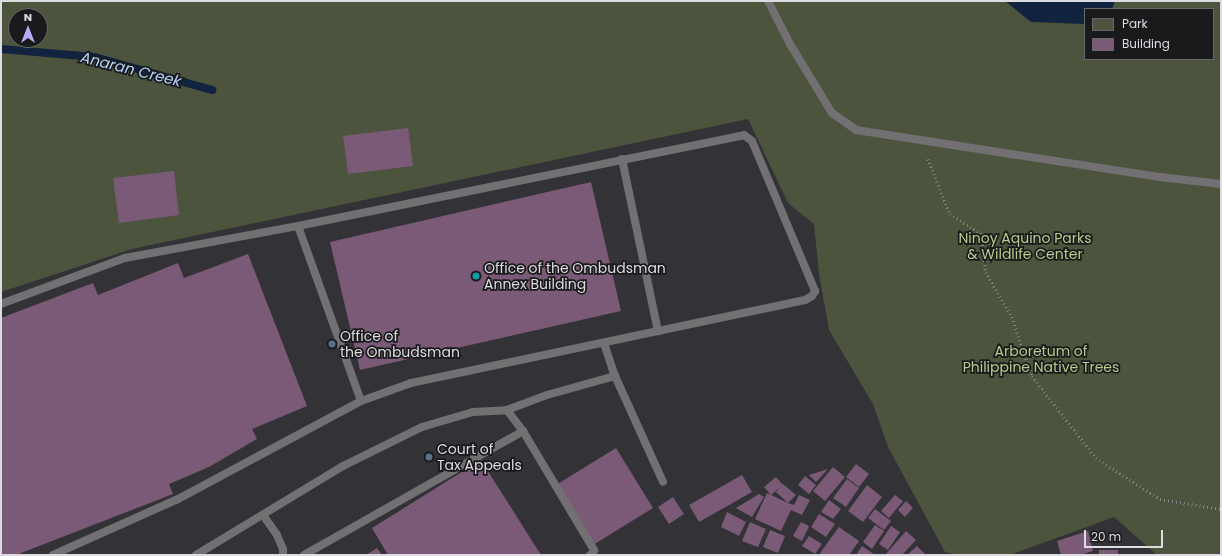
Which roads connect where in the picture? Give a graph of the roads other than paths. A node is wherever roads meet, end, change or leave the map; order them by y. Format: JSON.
{"nodes":[{"id":1,"x":768,"y":1,"type":"edge"},
{"id":2,"x":622,"y":159,"type":"junction"},
{"id":3,"x":1221,"y":184,"type":"edge"},
{"id":4,"x":298,"y":226,"type":"junction"},
{"id":5,"x":1,"y":304,"type":"edge"},
{"id":6,"x":658,"y":331,"type":"junction"},
{"id":7,"x":604,"y":343,"type":"junction"},
{"id":8,"x":615,"y":376,"type":"junction"},
{"id":9,"x":361,"y":401,"type":"junction"},
{"id":10,"x":507,"y":410,"type":"junction"},
{"id":11,"x":523,"y":431,"type":"junction"},
{"id":12,"x":663,"y":482,"type":"dead end"},
{"id":13,"x":263,"y":515,"type":"junction"},
{"id":14,"x":53,"y":555,"type":"edge"},
{"id":15,"x":196,"y":555,"type":"edge"},
{"id":16,"x":283,"y":555,"type":"edge"},
{"id":17,"x":304,"y":555,"type":"edge"},
{"id":18,"x":590,"y":555,"type":"edge"}],
"edges":[{"from":1,"to":3,"type":"lane"},
{"from":2,"to":4,"type":"lane"},
{"from":2,"to":6,"type":"lane"},
{"from":2,"to":6,"type":"lane"},
{"from":4,"to":5,"type":"lane"},
{"from":4,"to":9,"type":"lane"},
{"from":6,"to":7,"type":"lane"},
{"from":7,"to":8,"type":"lane"},
{"from":7,"to":9,"type":"lane"},
{"from":8,"to":10,"type":"lane"},
{"from":8,"to":12,"type":"lane"},
{"from":9,"to":14,"type":"lane"},
{"from":10,"to":11,"type":"lane"},
{"from":10,"to":13,"type":"lane"},
{"from":11,"to":17,"type":"lane"},
{"from":11,"to":18,"type":"lane"},
{"from":13,"to":15,"type":"lane"},
{"from":13,"to":16,"type":"lane"}]}
